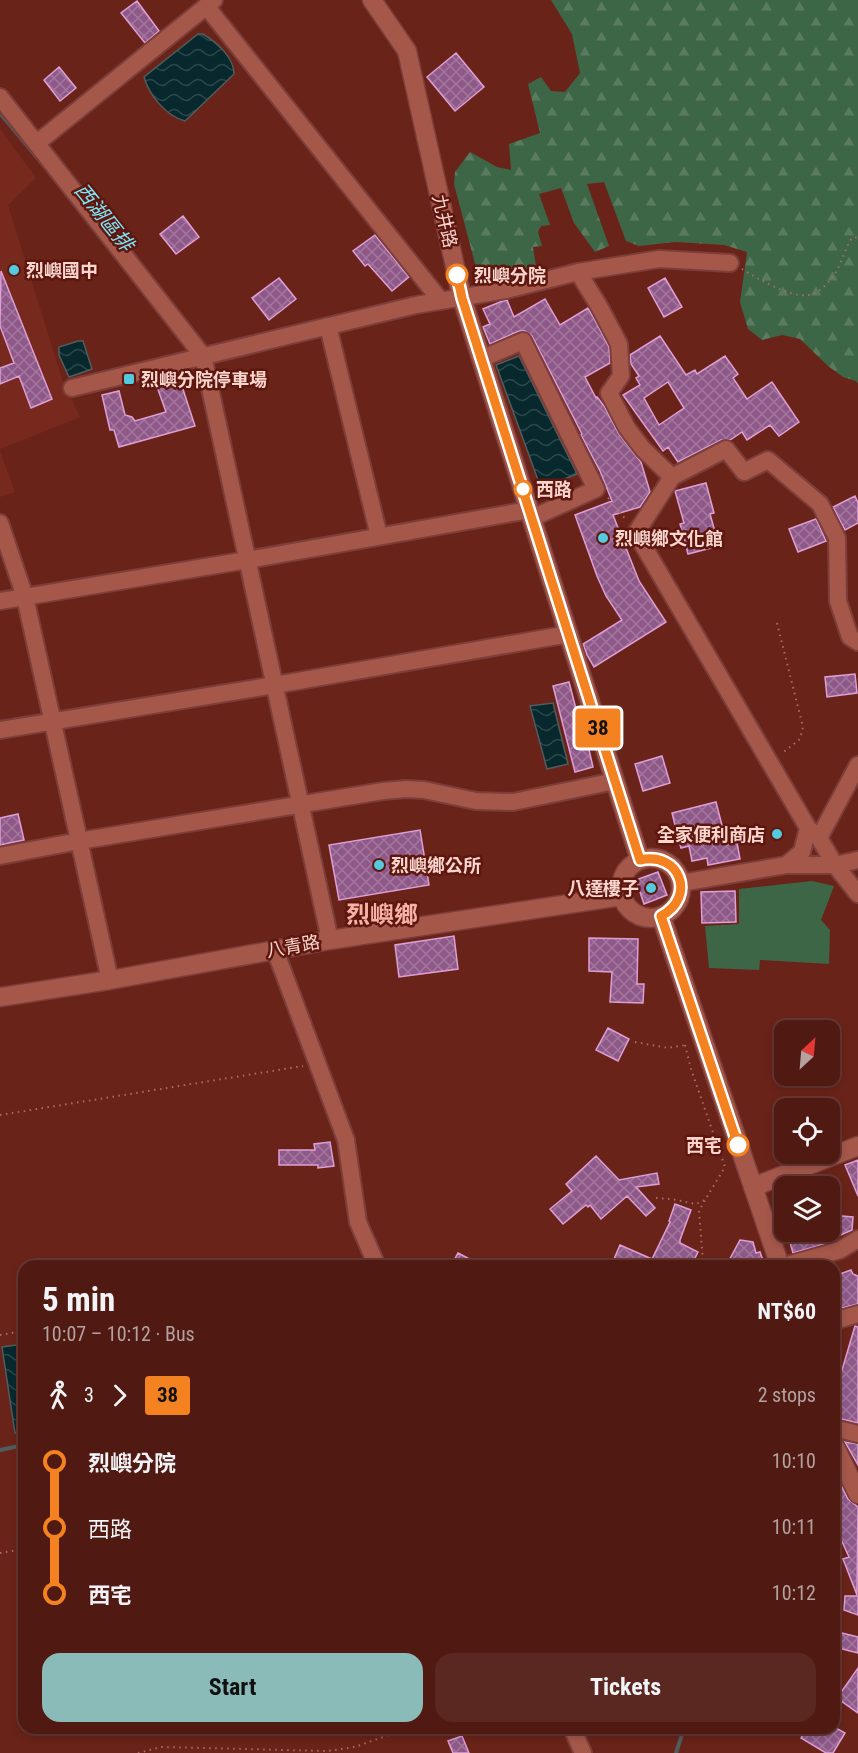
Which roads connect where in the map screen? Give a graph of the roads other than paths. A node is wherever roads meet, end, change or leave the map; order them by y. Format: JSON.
{"nodes":[{"id":1,"x":374,"y":1,"type":"edge"},
{"id":2,"x":210,"y":3,"type":"edge"},
{"id":3,"x":0,"y":97,"type":"edge"},
{"id":4,"x":38,"y":143,"type":"junction"},
{"id":5,"x":730,"y":263,"type":"road end"},
{"id":6,"x":578,"y":272,"type":"junction"},
{"id":7,"x":462,"y":298,"type":"junction"},
{"id":8,"x":441,"y":301,"type":"junction"},
{"id":9,"x":328,"y":326,"type":"junction"},
{"id":10,"x":203,"y":356,"type":"junction"},
{"id":11,"x":482,"y":359,"type":"junction"},
{"id":12,"x":72,"y":388,"type":"dead end"},
{"id":13,"x":672,"y":477,"type":"junction"},
{"id":14,"x":530,"y":514,"type":"junction"},
{"id":15,"x":0,"y":523,"type":"edge"},
{"id":16,"x":379,"y":536,"type":"junction"},
{"id":17,"x":247,"y":560,"type":"junction"},
{"id":18,"x":25,"y":597,"type":"junction"},
{"id":19,"x":0,"y":601,"type":"edge"},
{"id":20,"x":569,"y":634,"type":"junction"},
{"id":21,"x":858,"y":642,"type":"edge"},
{"id":22,"x":274,"y":685,"type":"junction"},
{"id":23,"x":52,"y":720,"type":"junction"},
{"id":24,"x":0,"y":730,"type":"edge"},
{"id":25,"x":858,"y":765,"type":"edge"},
{"id":26,"x":615,"y":781,"type":"junction"},
{"id":27,"x":300,"y":804,"type":"junction"},
{"id":28,"x":814,"y":833,"type":"junction"},
{"id":29,"x":79,"y":841,"type":"junction"},
{"id":30,"x":0,"y":856,"type":"edge"},
{"id":31,"x":640,"y":860,"type":"junction"},
{"id":32,"x":858,"y":860,"type":"edge"},
{"id":33,"x":786,"y":865,"type":"junction"},
{"id":34,"x":835,"y":865,"type":"junction"},
{"id":35,"x":681,"y":883,"type":"junction"},
{"id":36,"x":858,"y":894,"type":"edge"},
{"id":37,"x":622,"y":896,"type":"junction"},
{"id":38,"x":661,"y":916,"type":"junction"},
{"id":39,"x":330,"y":940,"type":"junction"},
{"id":40,"x":275,"y":950,"type":"junction"},
{"id":41,"x":110,"y":980,"type":"junction"},
{"id":42,"x":0,"y":997,"type":"edge"},
{"id":43,"x":858,"y":1146,"type":"edge"},
{"id":44,"x":753,"y":1187,"type":"junction"},
{"id":45,"x":858,"y":1239,"type":"edge"},
{"id":46,"x":374,"y":1260,"type":"edge"},
{"id":47,"x":780,"y":1260,"type":"edge"},
{"id":48,"x":804,"y":1260,"type":"edge"},
{"id":49,"x":858,"y":1314,"type":"edge"},
{"id":50,"x":840,"y":1319,"type":"edge"},
{"id":51,"x":840,"y":1430,"type":"edge"},
{"id":52,"x":858,"y":1434,"type":"edge"},
{"id":53,"x":840,"y":1456,"type":"edge"},
{"id":54,"x":857,"y":1489,"type":"edge"},
{"id":55,"x":575,"y":1734,"type":"edge"},
{"id":56,"x":583,"y":1753,"type":"edge"}],
"edges":[{"from":1,"to":7,"type":"main road","name":"九井路"},
{"from":2,"to":4,"type":"street"},
{"from":2,"to":8,"type":"street"},
{"from":3,"to":4,"type":"street"},
{"from":4,"to":10,"type":"street"},
{"from":5,"to":6,"type":"street"},
{"from":6,"to":7,"type":"street"},
{"from":6,"to":13,"type":"street"},
{"from":7,"to":8,"type":"street"},
{"from":7,"to":11,"type":"main road","name":"九井路"},
{"from":8,"to":9,"type":"street"},
{"from":9,"to":10,"type":"street"},
{"from":9,"to":16,"type":"street"},
{"from":10,"to":12,"type":"street"},
{"from":10,"to":17,"type":"street"},
{"from":11,"to":14,"type":"main road","name":"九井路"},
{"from":11,"to":14,"type":"street"},
{"from":13,"to":21,"type":"street"},
{"from":13,"to":28,"type":"street"},
{"from":14,"to":16,"type":"street"},
{"from":14,"to":20,"type":"main road","name":"九井路"},
{"from":15,"to":18,"type":"street"},
{"from":16,"to":17,"type":"street"},
{"from":17,"to":18,"type":"street"},
{"from":17,"to":22,"type":"street"},
{"from":18,"to":19,"type":"street"},
{"from":18,"to":23,"type":"street"},
{"from":20,"to":22,"type":"street"},
{"from":20,"to":26,"type":"main road","name":"九井路"},
{"from":22,"to":23,"type":"street"},
{"from":22,"to":27,"type":"street"},
{"from":23,"to":24,"type":"street"},
{"from":23,"to":29,"type":"street"},
{"from":25,"to":28,"type":"street"},
{"from":26,"to":27,"type":"street"},
{"from":26,"to":31,"type":"main road","name":"九井路"},
{"from":27,"to":29,"type":"street"},
{"from":27,"to":39,"type":"street"},
{"from":28,"to":33,"type":"street"},
{"from":28,"to":34,"type":"street"},
{"from":29,"to":30,"type":"street"},
{"from":29,"to":41,"type":"street"},
{"from":31,"to":35,"type":"main road"},
{"from":31,"to":37,"type":"main road"},
{"from":32,"to":34,"type":"street"},
{"from":33,"to":34,"type":"street"},
{"from":33,"to":35,"type":"street"},
{"from":34,"to":36,"type":"street"},
{"from":35,"to":38,"type":"main road"},
{"from":37,"to":38,"type":"main road"},
{"from":37,"to":39,"type":"main road","name":"八青路"},
{"from":38,"to":44,"type":"main road"},
{"from":39,"to":40,"type":"main road","name":"八青路"},
{"from":40,"to":41,"type":"main road","name":"八青路"},
{"from":40,"to":46,"type":"street"},
{"from":41,"to":42,"type":"main road","name":"八青路"},
{"from":43,"to":44,"type":"main road"},
{"from":44,"to":47,"type":"main road"},
{"from":45,"to":48,"type":"street"},
{"from":49,"to":50,"type":"street"},
{"from":51,"to":52,"type":"street"},
{"from":53,"to":54,"type":"main road"},
{"from":55,"to":56,"type":"street"}]}
